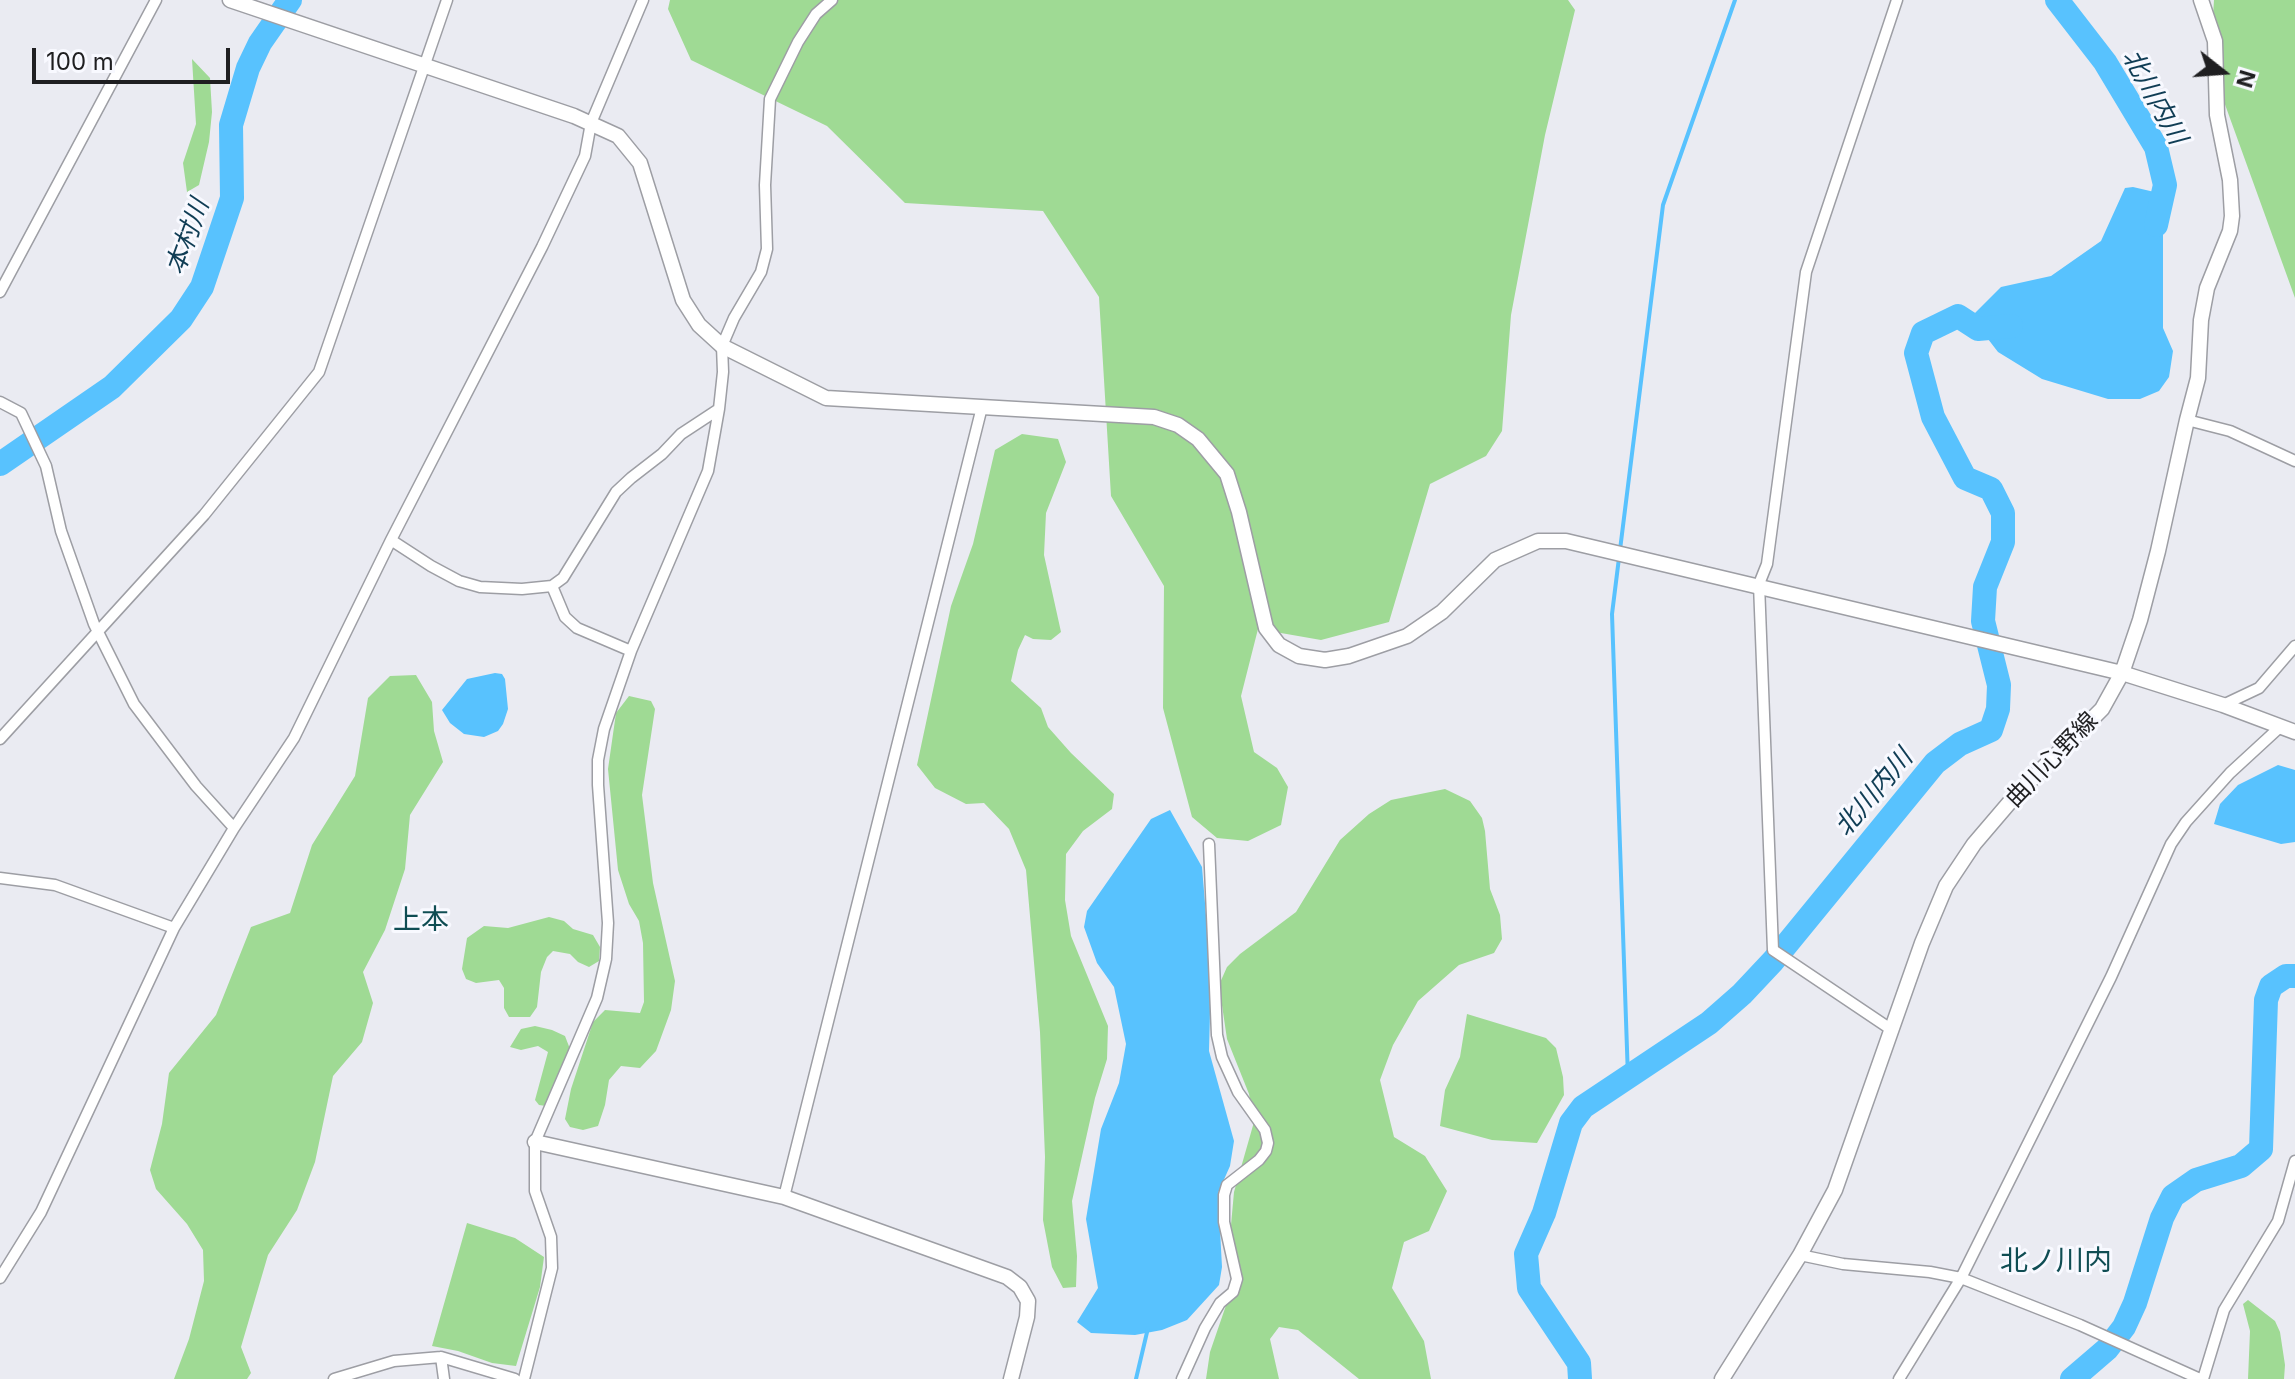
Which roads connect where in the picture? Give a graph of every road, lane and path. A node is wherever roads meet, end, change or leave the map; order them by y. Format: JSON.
{"nodes":[{"id":1,"x":156,"y":0,"type":"edge"},
{"id":2,"x":230,"y":0,"type":"edge"},
{"id":3,"x":447,"y":0,"type":"edge"},
{"id":4,"x":643,"y":0,"type":"edge"},
{"id":5,"x":832,"y":0,"type":"edge"},
{"id":6,"x":1897,"y":0,"type":"edge"},
{"id":7,"x":2201,"y":0,"type":"edge"},
{"id":8,"x":423,"y":65,"type":"junction"},
{"id":9,"x":591,"y":123,"type":"junction"},
{"id":10,"x":0,"y":292,"type":"edge"},
{"id":11,"x":722,"y":346,"type":"junction"},
{"id":12,"x":0,"y":402,"type":"edge"},
{"id":13,"x":982,"y":407,"type":"junction"},
{"id":14,"x":719,"y":409,"type":"junction"},
{"id":15,"x":2187,"y":420,"type":"junction"},
{"id":16,"x":2295,"y":461,"type":"edge"},
{"id":17,"x":391,"y":540,"type":"junction"},
{"id":18,"x":1759,"y":584,"type":"junction"},
{"id":19,"x":552,"y":586,"type":"junction"},
{"id":20,"x":97,"y":631,"type":"junction"},
{"id":21,"x":2295,"y":646,"type":"edge"},
{"id":22,"x":631,"y":651,"type":"junction"},
{"id":23,"x":2122,"y":673,"type":"junction"},
{"id":24,"x":2223,"y":705,"type":"junction"},
{"id":25,"x":2280,"y":727,"type":"junction"},
{"id":26,"x":2295,"y":732,"type":"edge"},
{"id":27,"x":0,"y":739,"type":"edge"},
{"id":28,"x":234,"y":828,"type":"junction"},
{"id":29,"x":1209,"y":844,"type":"dead end"},
{"id":30,"x":0,"y":878,"type":"edge"},
{"id":31,"x":174,"y":928,"type":"junction"},
{"id":32,"x":1892,"y":1030,"type":"junction"},
{"id":33,"x":535,"y":1142,"type":"junction"},
{"id":34,"x":2295,"y":1161,"type":"edge"},
{"id":35,"x":784,"y":1197,"type":"junction"},
{"id":36,"x":1800,"y":1255,"type":"junction"},
{"id":37,"x":0,"y":1278,"type":"edge"},
{"id":38,"x":1961,"y":1278,"type":"junction"},
{"id":39,"x":441,"y":1357,"type":"junction"},
{"id":40,"x":335,"y":1379,"type":"edge"},
{"id":41,"x":444,"y":1379,"type":"edge"},
{"id":42,"x":515,"y":1379,"type":"edge"},
{"id":43,"x":524,"y":1379,"type":"edge"},
{"id":44,"x":1011,"y":1379,"type":"edge"},
{"id":45,"x":1182,"y":1379,"type":"edge"},
{"id":46,"x":1722,"y":1379,"type":"edge"},
{"id":47,"x":1899,"y":1379,"type":"edge"},
{"id":48,"x":2201,"y":1379,"type":"edge"}],
"edges":[{"from":1,"to":10,"type":"street"},
{"from":2,"to":8,"type":"street"},
{"from":3,"to":8,"type":"street"},
{"from":4,"to":9,"type":"street"},
{"from":5,"to":11,"type":"street"},
{"from":6,"to":18,"type":"street"},
{"from":7,"to":15,"type":"street","name":"曲川心野線"},
{"from":8,"to":9,"type":"street"},
{"from":8,"to":20,"type":"street"},
{"from":9,"to":11,"type":"street"},
{"from":9,"to":17,"type":"street"},
{"from":11,"to":13,"type":"street"},
{"from":11,"to":14,"type":"street"},
{"from":12,"to":20,"type":"street"},
{"from":13,"to":18,"type":"street"},
{"from":13,"to":35,"type":"street"},
{"from":14,"to":19,"type":"street"},
{"from":14,"to":22,"type":"street"},
{"from":15,"to":16,"type":"street"},
{"from":15,"to":23,"type":"street","name":"曲川心野線"},
{"from":17,"to":19,"type":"street"},
{"from":17,"to":28,"type":"street"},
{"from":18,"to":23,"type":"street"},
{"from":18,"to":32,"type":"street"},
{"from":19,"to":22,"type":"street"},
{"from":20,"to":27,"type":"street"},
{"from":20,"to":28,"type":"street"},
{"from":21,"to":24,"type":"street"},
{"from":22,"to":33,"type":"street"},
{"from":23,"to":24,"type":"street"},
{"from":23,"to":32,"type":"street","name":"曲川心野線"},
{"from":24,"to":25,"type":"street"},
{"from":25,"to":26,"type":"street"},
{"from":25,"to":38,"type":"street"},
{"from":28,"to":31,"type":"street"},
{"from":29,"to":45,"type":"street"},
{"from":30,"to":31,"type":"street"},
{"from":31,"to":37,"type":"street"},
{"from":32,"to":36,"type":"street","name":"曲川心野線"},
{"from":33,"to":35,"type":"street"},
{"from":33,"to":43,"type":"street"},
{"from":34,"to":48,"type":"street"},
{"from":35,"to":44,"type":"street"},
{"from":36,"to":38,"type":"street"},
{"from":36,"to":46,"type":"street","name":"曲川心野線"},
{"from":38,"to":47,"type":"street"},
{"from":38,"to":48,"type":"street"},
{"from":39,"to":40,"type":"street"},
{"from":39,"to":41,"type":"street"},
{"from":39,"to":42,"type":"street"}]}
